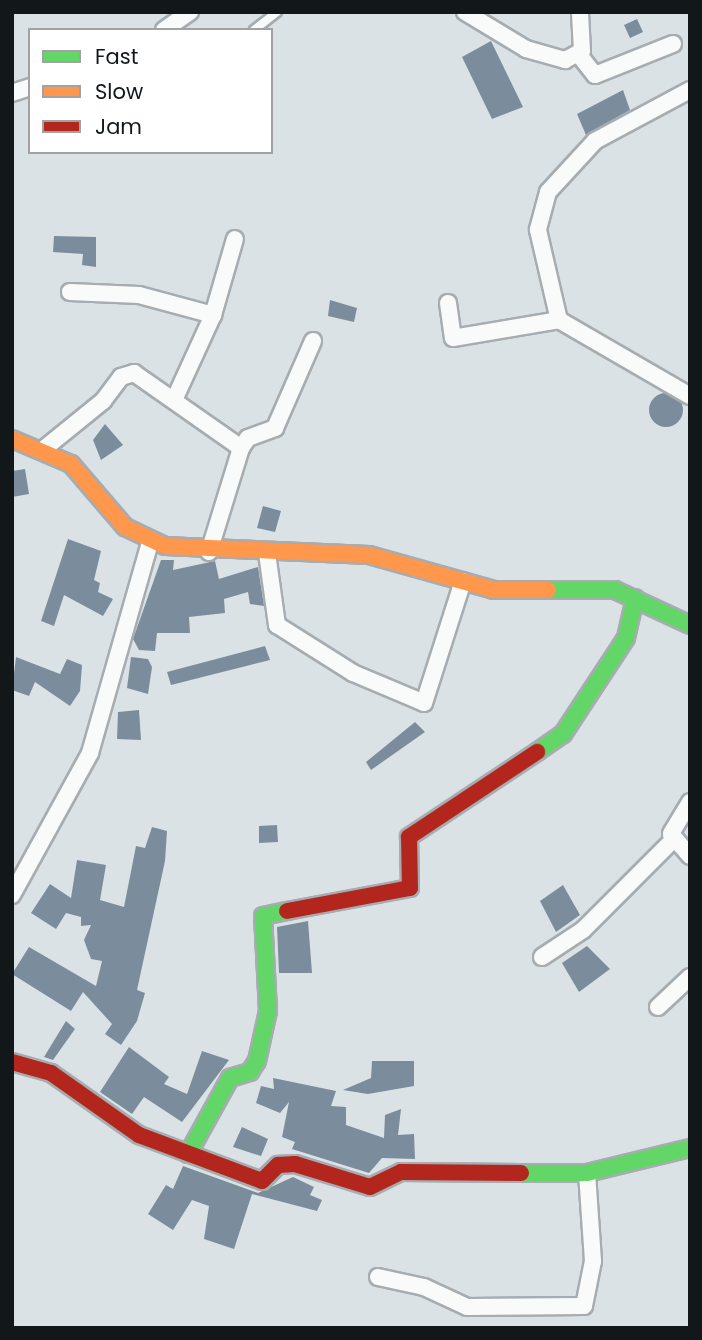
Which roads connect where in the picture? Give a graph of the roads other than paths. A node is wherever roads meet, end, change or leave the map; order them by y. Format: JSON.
{"nodes":[{"id":1,"x":190,"y":12,"type":"edge"},
{"id":2,"x":276,"y":12,"type":"edge"},
{"id":3,"x":465,"y":12,"type":"edge"},
{"id":4,"x":580,"y":12,"type":"edge"},
{"id":5,"x":167,"y":28,"type":"edge"},
{"id":6,"x":256,"y":28,"type":"edge"},
{"id":7,"x":673,"y":44,"type":"dead end"},
{"id":8,"x":580,"y":56,"type":"junction"},
{"id":9,"x":690,"y":90,"type":"edge"},
{"id":10,"x":235,"y":239,"type":"dead end"},
{"id":11,"x":70,"y":292,"type":"dead end"},
{"id":12,"x":448,"y":303,"type":"dead end"},
{"id":13,"x":213,"y":315,"type":"junction"},
{"id":14,"x":559,"y":320,"type":"junction"},
{"id":15,"x":313,"y":341,"type":"dead end"},
{"id":16,"x":690,"y":396,"type":"edge"},
{"id":17,"x":175,"y":397,"type":"junction"},
{"id":18,"x":12,"y":439,"type":"edge"},
{"id":19,"x":45,"y":448,"type":"junction"},
{"id":20,"x":241,"y":448,"type":"junction"},
{"id":21,"x":150,"y":542,"type":"junction"},
{"id":22,"x":209,"y":552,"type":"junction"},
{"id":23,"x":267,"y":553,"type":"junction"},
{"id":24,"x":463,"y":581,"type":"junction"},
{"id":25,"x":635,"y":598,"type":"junction"},
{"id":26,"x":690,"y":625,"type":"edge"},
{"id":27,"x":690,"y":802,"type":"edge"},
{"id":28,"x":673,"y":841,"type":"junction"},
{"id":29,"x":690,"y":856,"type":"edge"},
{"id":30,"x":12,"y":895,"type":"edge"},
{"id":31,"x":542,"y":957,"type":"dead end"},
{"id":32,"x":690,"y":977,"type":"edge"},
{"id":33,"x":658,"y":1007,"type":"dead end"},
{"id":34,"x":12,"y":1062,"type":"edge"},
{"id":35,"x":690,"y":1148,"type":"edge"},
{"id":36,"x":188,"y":1154,"type":"junction"},
{"id":37,"x":587,"y":1173,"type":"junction"},
{"id":38,"x":378,"y":1277,"type":"dead end"}],
"edges":[{"from":1,"to":5,"type":"street"},
{"from":2,"to":6,"type":"lane"},
{"from":3,"to":8,"type":"street"},
{"from":4,"to":8,"type":"street"},
{"from":7,"to":8,"type":"street"},
{"from":9,"to":14,"type":"street"},
{"from":10,"to":13,"type":"street"},
{"from":11,"to":13,"type":"street"},
{"from":12,"to":14,"type":"street"},
{"from":13,"to":17,"type":"street"},
{"from":14,"to":16,"type":"street"},
{"from":15,"to":20,"type":"street"},
{"from":17,"to":19,"type":"street"},
{"from":17,"to":20,"type":"street"},
{"from":18,"to":19,"type":"street"},
{"from":19,"to":21,"type":"street"},
{"from":20,"to":22,"type":"street"},
{"from":21,"to":22,"type":"street"},
{"from":21,"to":30,"type":"street"},
{"from":22,"to":23,"type":"street"},
{"from":23,"to":24,"type":"street"},
{"from":23,"to":24,"type":"street"},
{"from":24,"to":25,"type":"street"},
{"from":25,"to":26,"type":"street"},
{"from":25,"to":36,"type":"street"},
{"from":27,"to":28,"type":"street"},
{"from":28,"to":29,"type":"street"},
{"from":28,"to":31,"type":"street"},
{"from":32,"to":33,"type":"street"},
{"from":34,"to":36,"type":"street"},
{"from":35,"to":37,"type":"street"},
{"from":36,"to":37,"type":"street"},
{"from":37,"to":38,"type":"street"}]}
